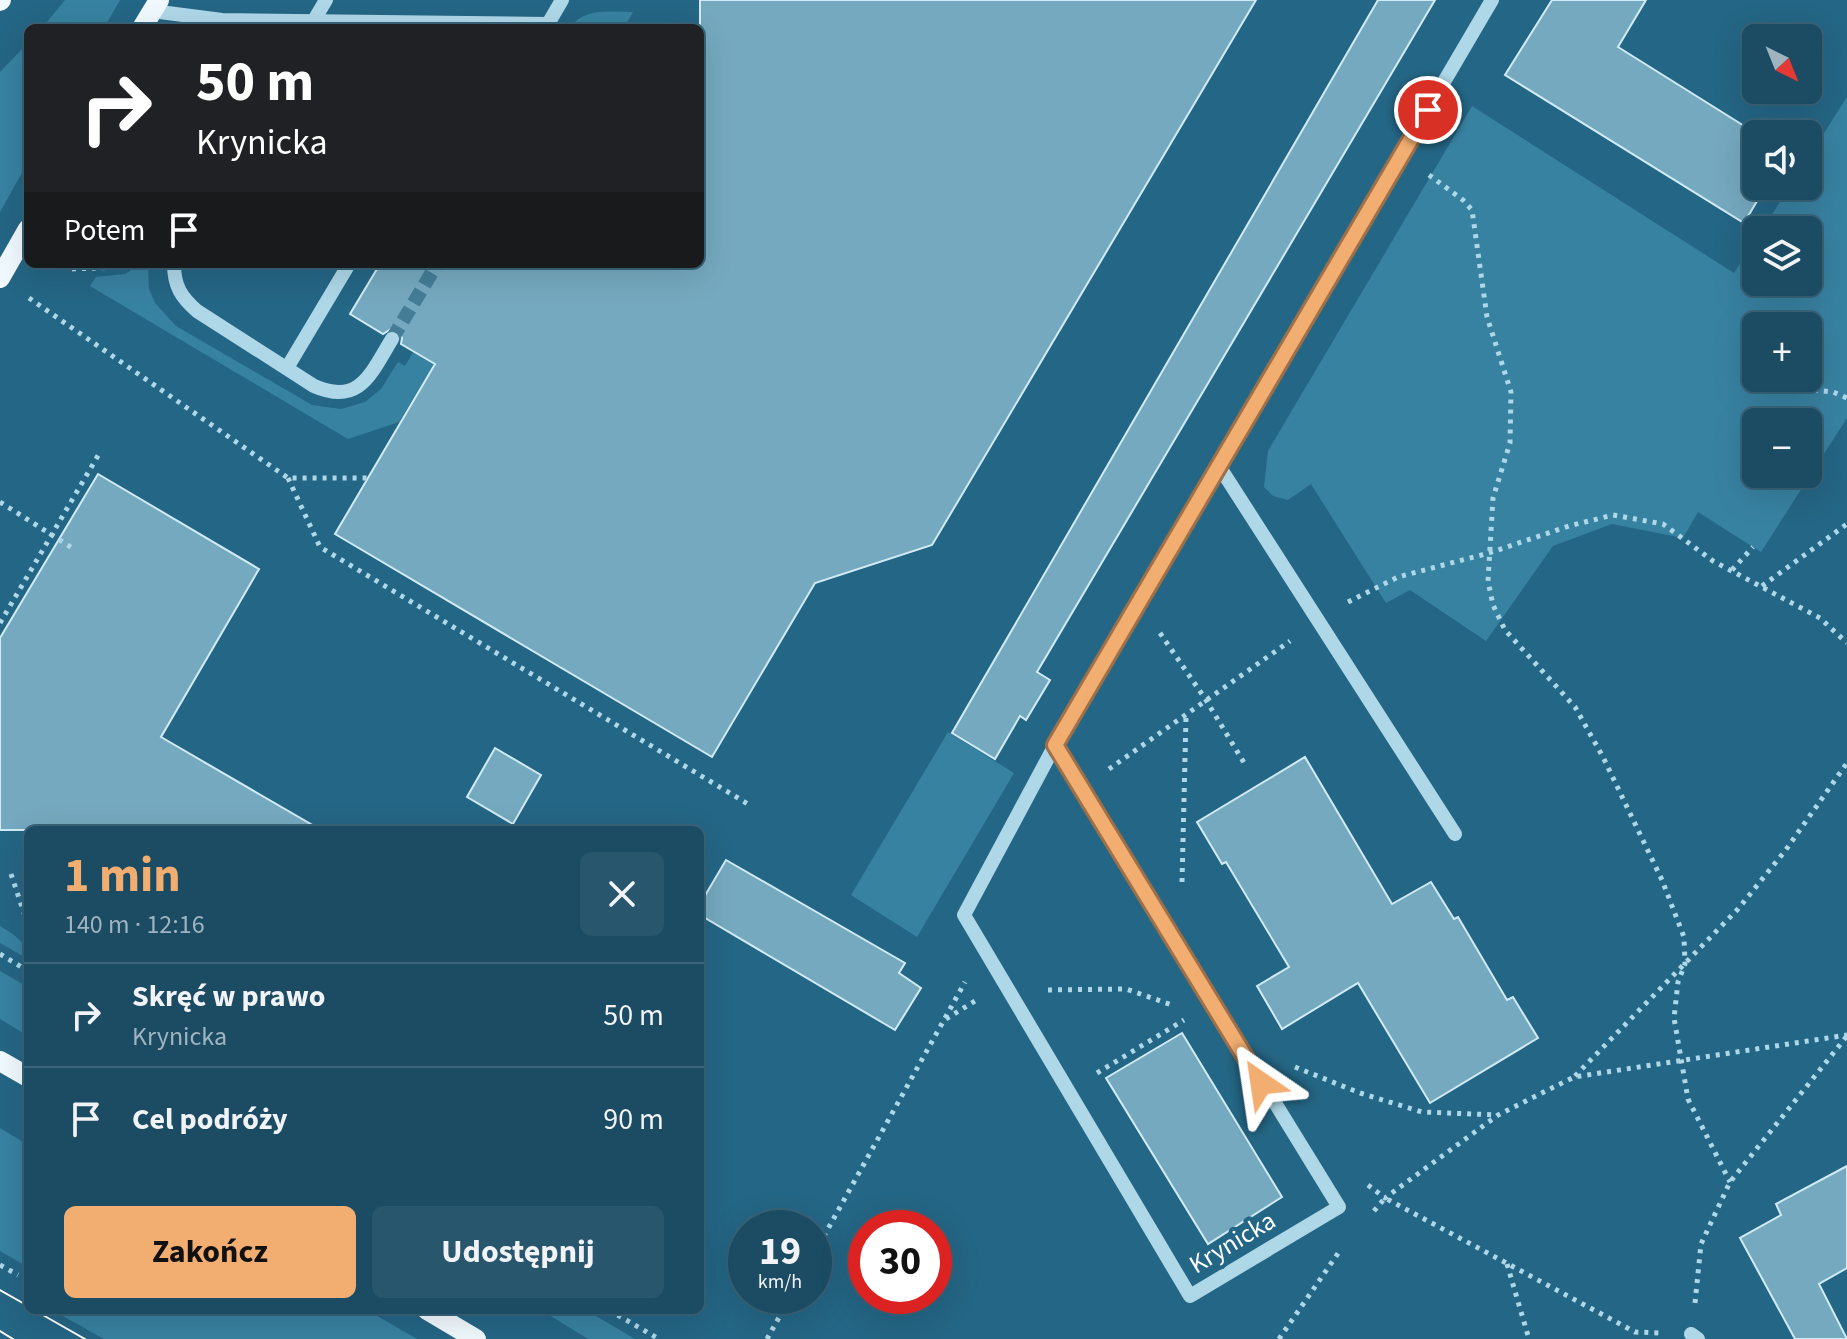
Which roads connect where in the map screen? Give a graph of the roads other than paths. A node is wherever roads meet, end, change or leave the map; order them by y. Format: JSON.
{"nodes":[{"id":1,"x":326,"y":0,"type":"edge"},
{"id":2,"x":562,"y":0,"type":"edge"},
{"id":3,"x":1492,"y":0,"type":"edge"},
{"id":4,"x":151,"y":13,"type":"edge"},
{"id":5,"x":294,"y":24,"type":"edge"},
{"id":6,"x":313,"y":24,"type":"edge"},
{"id":7,"x":549,"y":24,"type":"edge"},
{"id":8,"x":24,"y":236,"type":"edge"},
{"id":9,"x":174,"y":268,"type":"edge"},
{"id":10,"x":347,"y":268,"type":"edge"},
{"id":11,"x":0,"y":278,"type":"edge"},
{"id":12,"x":392,"y":339,"type":"tunnel mouth"},
{"id":13,"x":287,"y":368,"type":"junction"},
{"id":14,"x":1219,"y":466,"type":"junction"},
{"id":15,"x":1055,"y":745,"type":"junction"},
{"id":16,"x":1455,"y":834,"type":"dead end"},
{"id":17,"x":0,"y":1061,"type":"edge"},
{"id":18,"x":24,"y":1075,"type":"edge"},
{"id":19,"x":434,"y":1314,"type":"edge"},
{"id":20,"x":476,"y":1339,"type":"edge"}],
"edges":[{"from":1,"to":6,"type":"street"},
{"from":2,"to":7,"type":"street"},
{"from":3,"to":14,"type":"street","name":"Krynicka"},
{"from":4,"to":5,"type":"street"},
{"from":8,"to":11,"type":"main road"},
{"from":9,"to":13,"type":"street"},
{"from":10,"to":13,"type":"street"},
{"from":12,"to":13,"type":"street"},
{"from":14,"to":15,"type":"street","name":"Krynicka"},
{"from":14,"to":16,"type":"street"},
{"from":15,"to":15,"type":"street","name":"Krynicka"},
{"from":17,"to":18,"type":"main road"},
{"from":19,"to":20,"type":"main road"}]}
